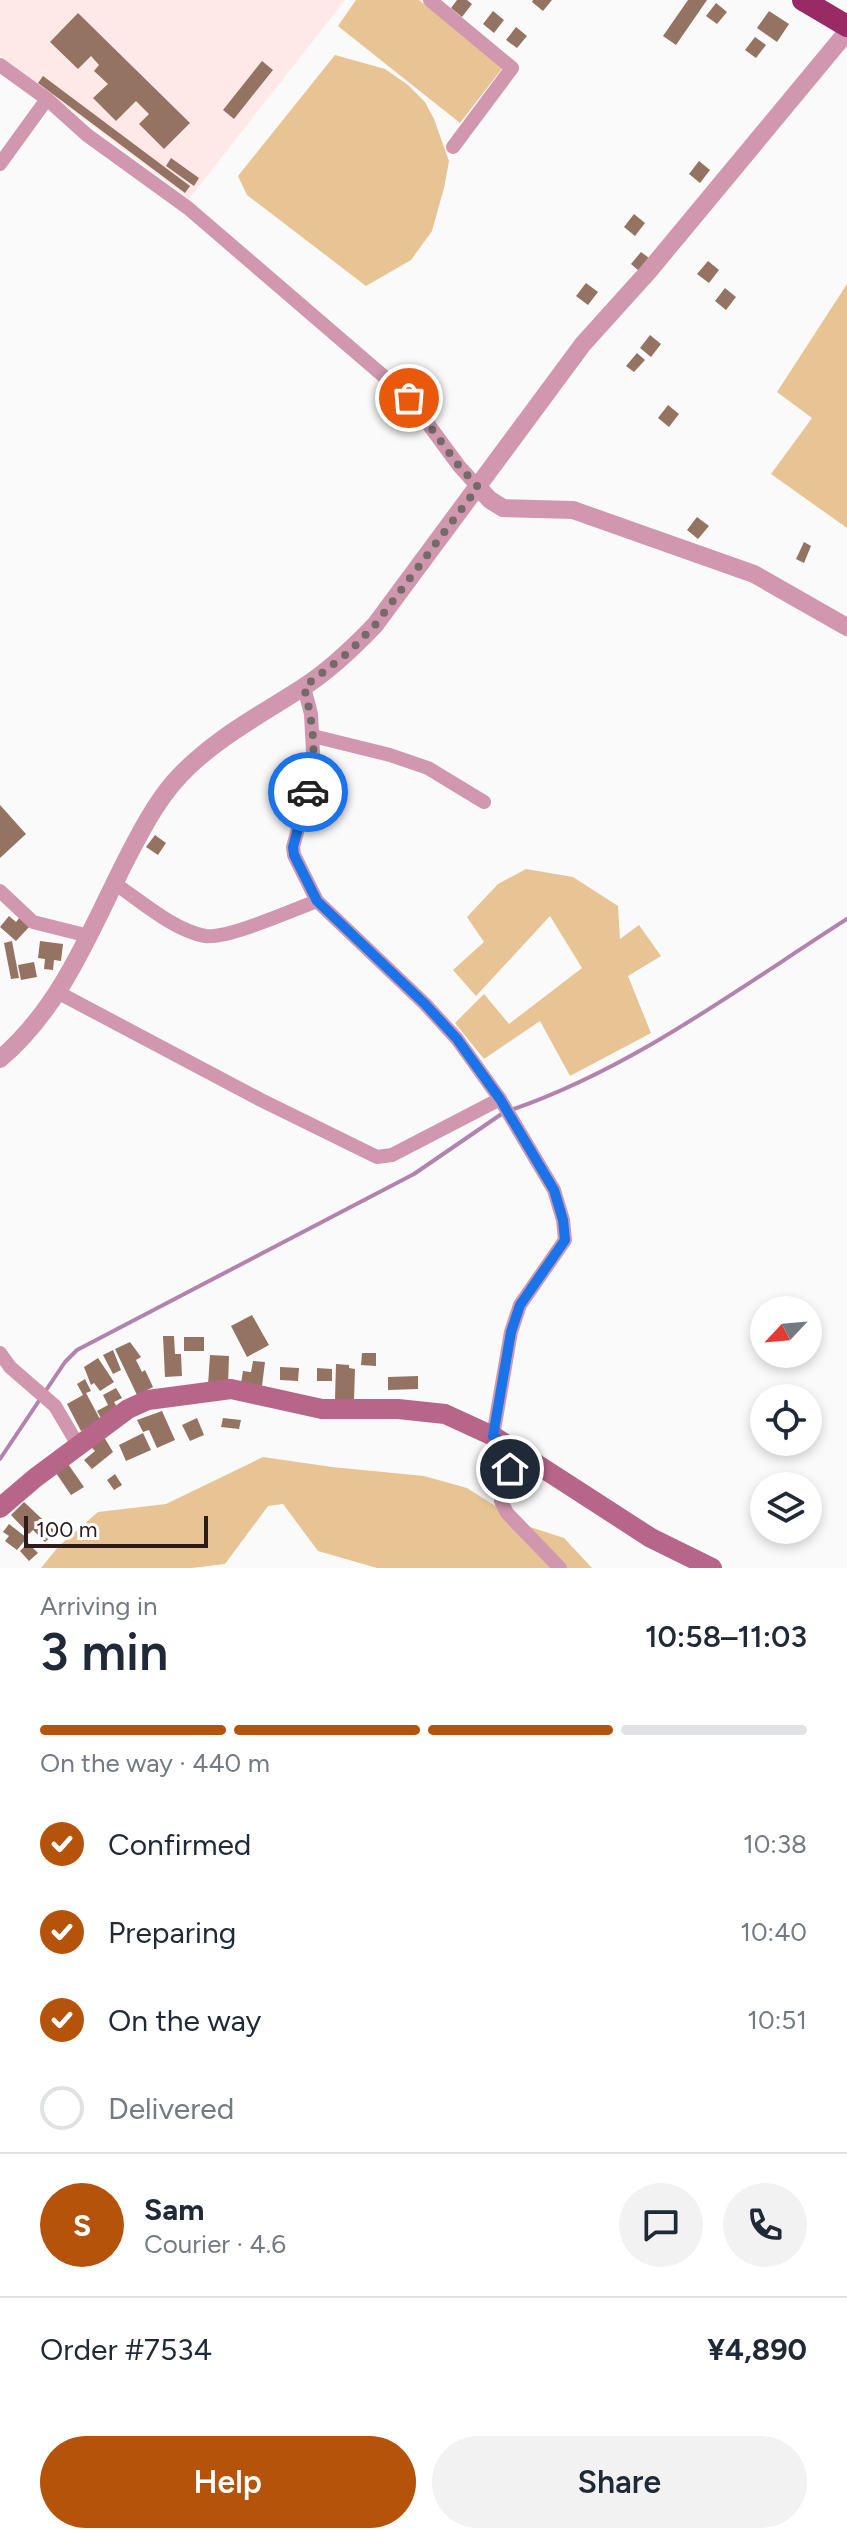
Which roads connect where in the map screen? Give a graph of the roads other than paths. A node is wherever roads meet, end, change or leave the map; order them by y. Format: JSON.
{"nodes":[{"id":1,"x":430,"y":0,"type":"edge"},
{"id":2,"x":803,"y":0,"type":"edge"},
{"id":3,"x":847,"y":29,"type":"edge"},
{"id":4,"x":0,"y":65,"type":"edge"},
{"id":5,"x":47,"y":99,"type":"junction"},
{"id":6,"x":453,"y":147,"type":"dead end"},
{"id":7,"x":0,"y":164,"type":"edge"},
{"id":8,"x":478,"y":487,"type":"junction"},
{"id":9,"x":847,"y":627,"type":"edge"},
{"id":10,"x":304,"y":687,"type":"junction"},
{"id":11,"x":313,"y":736,"type":"junction"},
{"id":12,"x":484,"y":802,"type":"dead end"},
{"id":13,"x":114,"y":883,"type":"junction"},
{"id":14,"x":0,"y":891,"type":"edge"},
{"id":15,"x":317,"y":901,"type":"junction"},
{"id":16,"x":89,"y":936,"type":"junction"},
{"id":17,"x":59,"y":993,"type":"junction"},
{"id":18,"x":0,"y":1059,"type":"edge"},
{"id":19,"x":500,"y":1099,"type":"junction"},
{"id":20,"x":0,"y":1353,"type":"edge"},
{"id":21,"x":493,"y":1436,"type":"junction"},
{"id":22,"x":78,"y":1445,"type":"junction"},
{"id":23,"x":515,"y":1452,"type":"junction"},
{"id":24,"x":0,"y":1508,"type":"edge"},
{"id":25,"x":560,"y":1568,"type":"edge"},
{"id":26,"x":712,"y":1568,"type":"edge"}],
"edges":[{"from":1,"to":6,"type":"street"},
{"from":2,"to":3,"type":"highway"},
{"from":3,"to":8,"type":"street"},
{"from":4,"to":5,"type":"street"},
{"from":5,"to":7,"type":"street"},
{"from":5,"to":8,"type":"street"},
{"from":8,"to":9,"type":"street"},
{"from":8,"to":10,"type":"street"},
{"from":10,"to":11,"type":"street"},
{"from":10,"to":13,"type":"street"},
{"from":11,"to":12,"type":"street"},
{"from":11,"to":15,"type":"street"},
{"from":13,"to":15,"type":"street"},
{"from":13,"to":16,"type":"street"},
{"from":14,"to":16,"type":"street"},
{"from":15,"to":19,"type":"street"},
{"from":16,"to":17,"type":"street"},
{"from":17,"to":18,"type":"street"},
{"from":17,"to":19,"type":"street"},
{"from":19,"to":21,"type":"street"},
{"from":20,"to":22,"type":"street"},
{"from":21,"to":22,"type":"main road"},
{"from":21,"to":23,"type":"main road"},
{"from":22,"to":24,"type":"main road"},
{"from":23,"to":25,"type":"street"},
{"from":23,"to":26,"type":"main road"}]}
